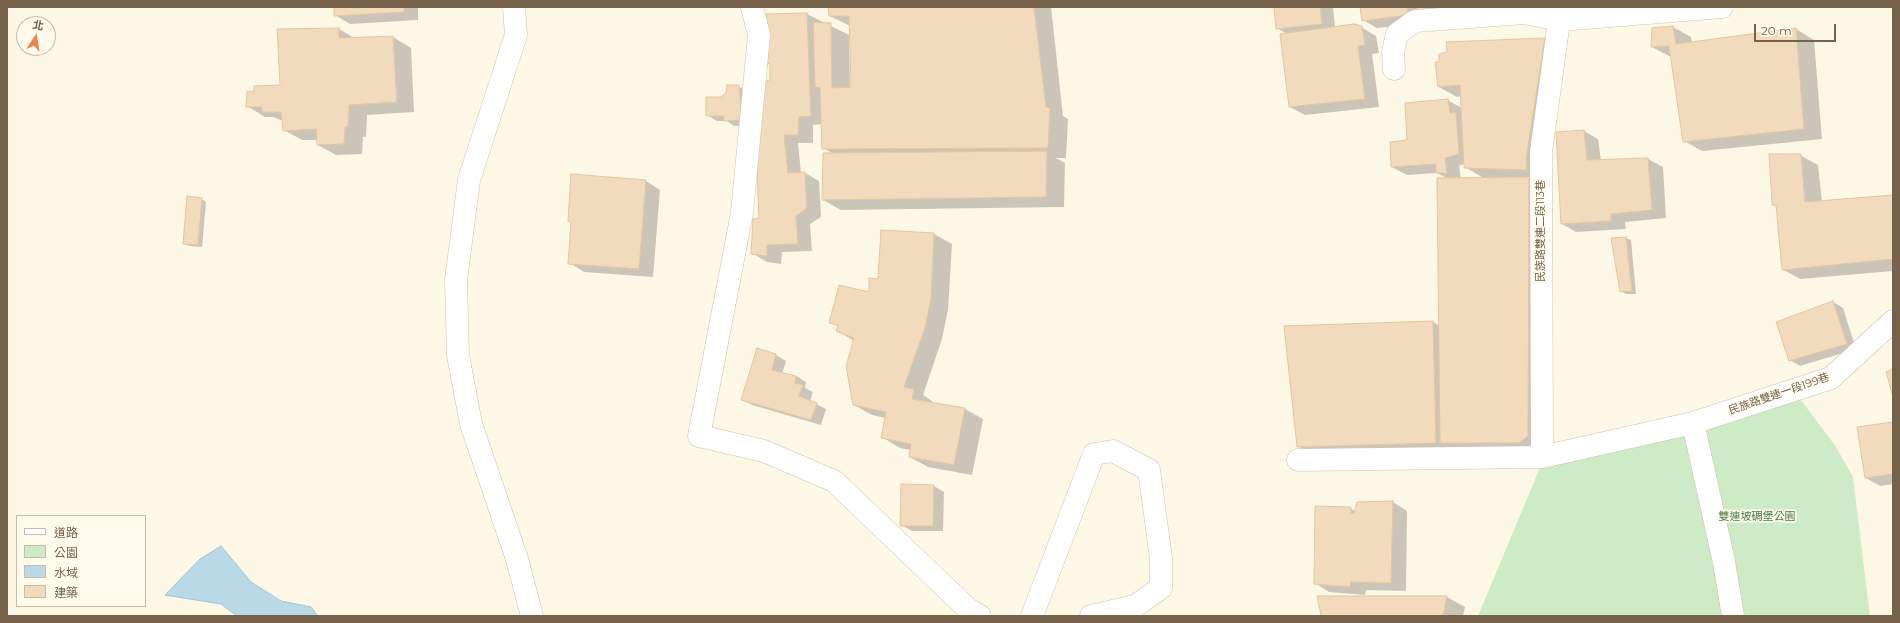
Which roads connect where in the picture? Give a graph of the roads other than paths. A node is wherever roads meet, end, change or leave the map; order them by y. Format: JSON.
{"nodes":[{"id":1,"x":514,"y":7,"type":"edge"},
{"id":2,"x":752,"y":7,"type":"edge"},
{"id":3,"x":1722,"y":7,"type":"edge"},
{"id":4,"x":1561,"y":14,"type":"edge"},
{"id":5,"x":1394,"y":69,"type":"dead end"},
{"id":6,"x":1893,"y":321,"type":"edge"},
{"id":7,"x":1693,"y":423,"type":"junction"},
{"id":8,"x":1542,"y":457,"type":"junction"},
{"id":9,"x":1298,"y":460,"type":"dead end"},
{"id":10,"x":532,"y":616,"type":"edge"},
{"id":11,"x":980,"y":616,"type":"edge"},
{"id":12,"x":1032,"y":616,"type":"edge"},
{"id":13,"x":1091,"y":616,"type":"edge"},
{"id":14,"x":1733,"y":616,"type":"edge"}],
"edges":[{"from":1,"to":10,"type":"lane"},
{"from":2,"to":11,"type":"lane"},
{"from":3,"to":4,"type":"lane"},
{"from":4,"to":5,"type":"lane"},
{"from":4,"to":8,"type":"lane","name":"民族路雙連二段113巷"},
{"from":6,"to":7,"type":"lane","name":"民族路雙連一段199巷"},
{"from":7,"to":8,"type":"lane","name":"民族路雙連一段199巷"},
{"from":7,"to":14,"type":"lane"},
{"from":8,"to":9,"type":"lane","name":"民族路雙連一段199巷"},
{"from":12,"to":13,"type":"lane"}]}
